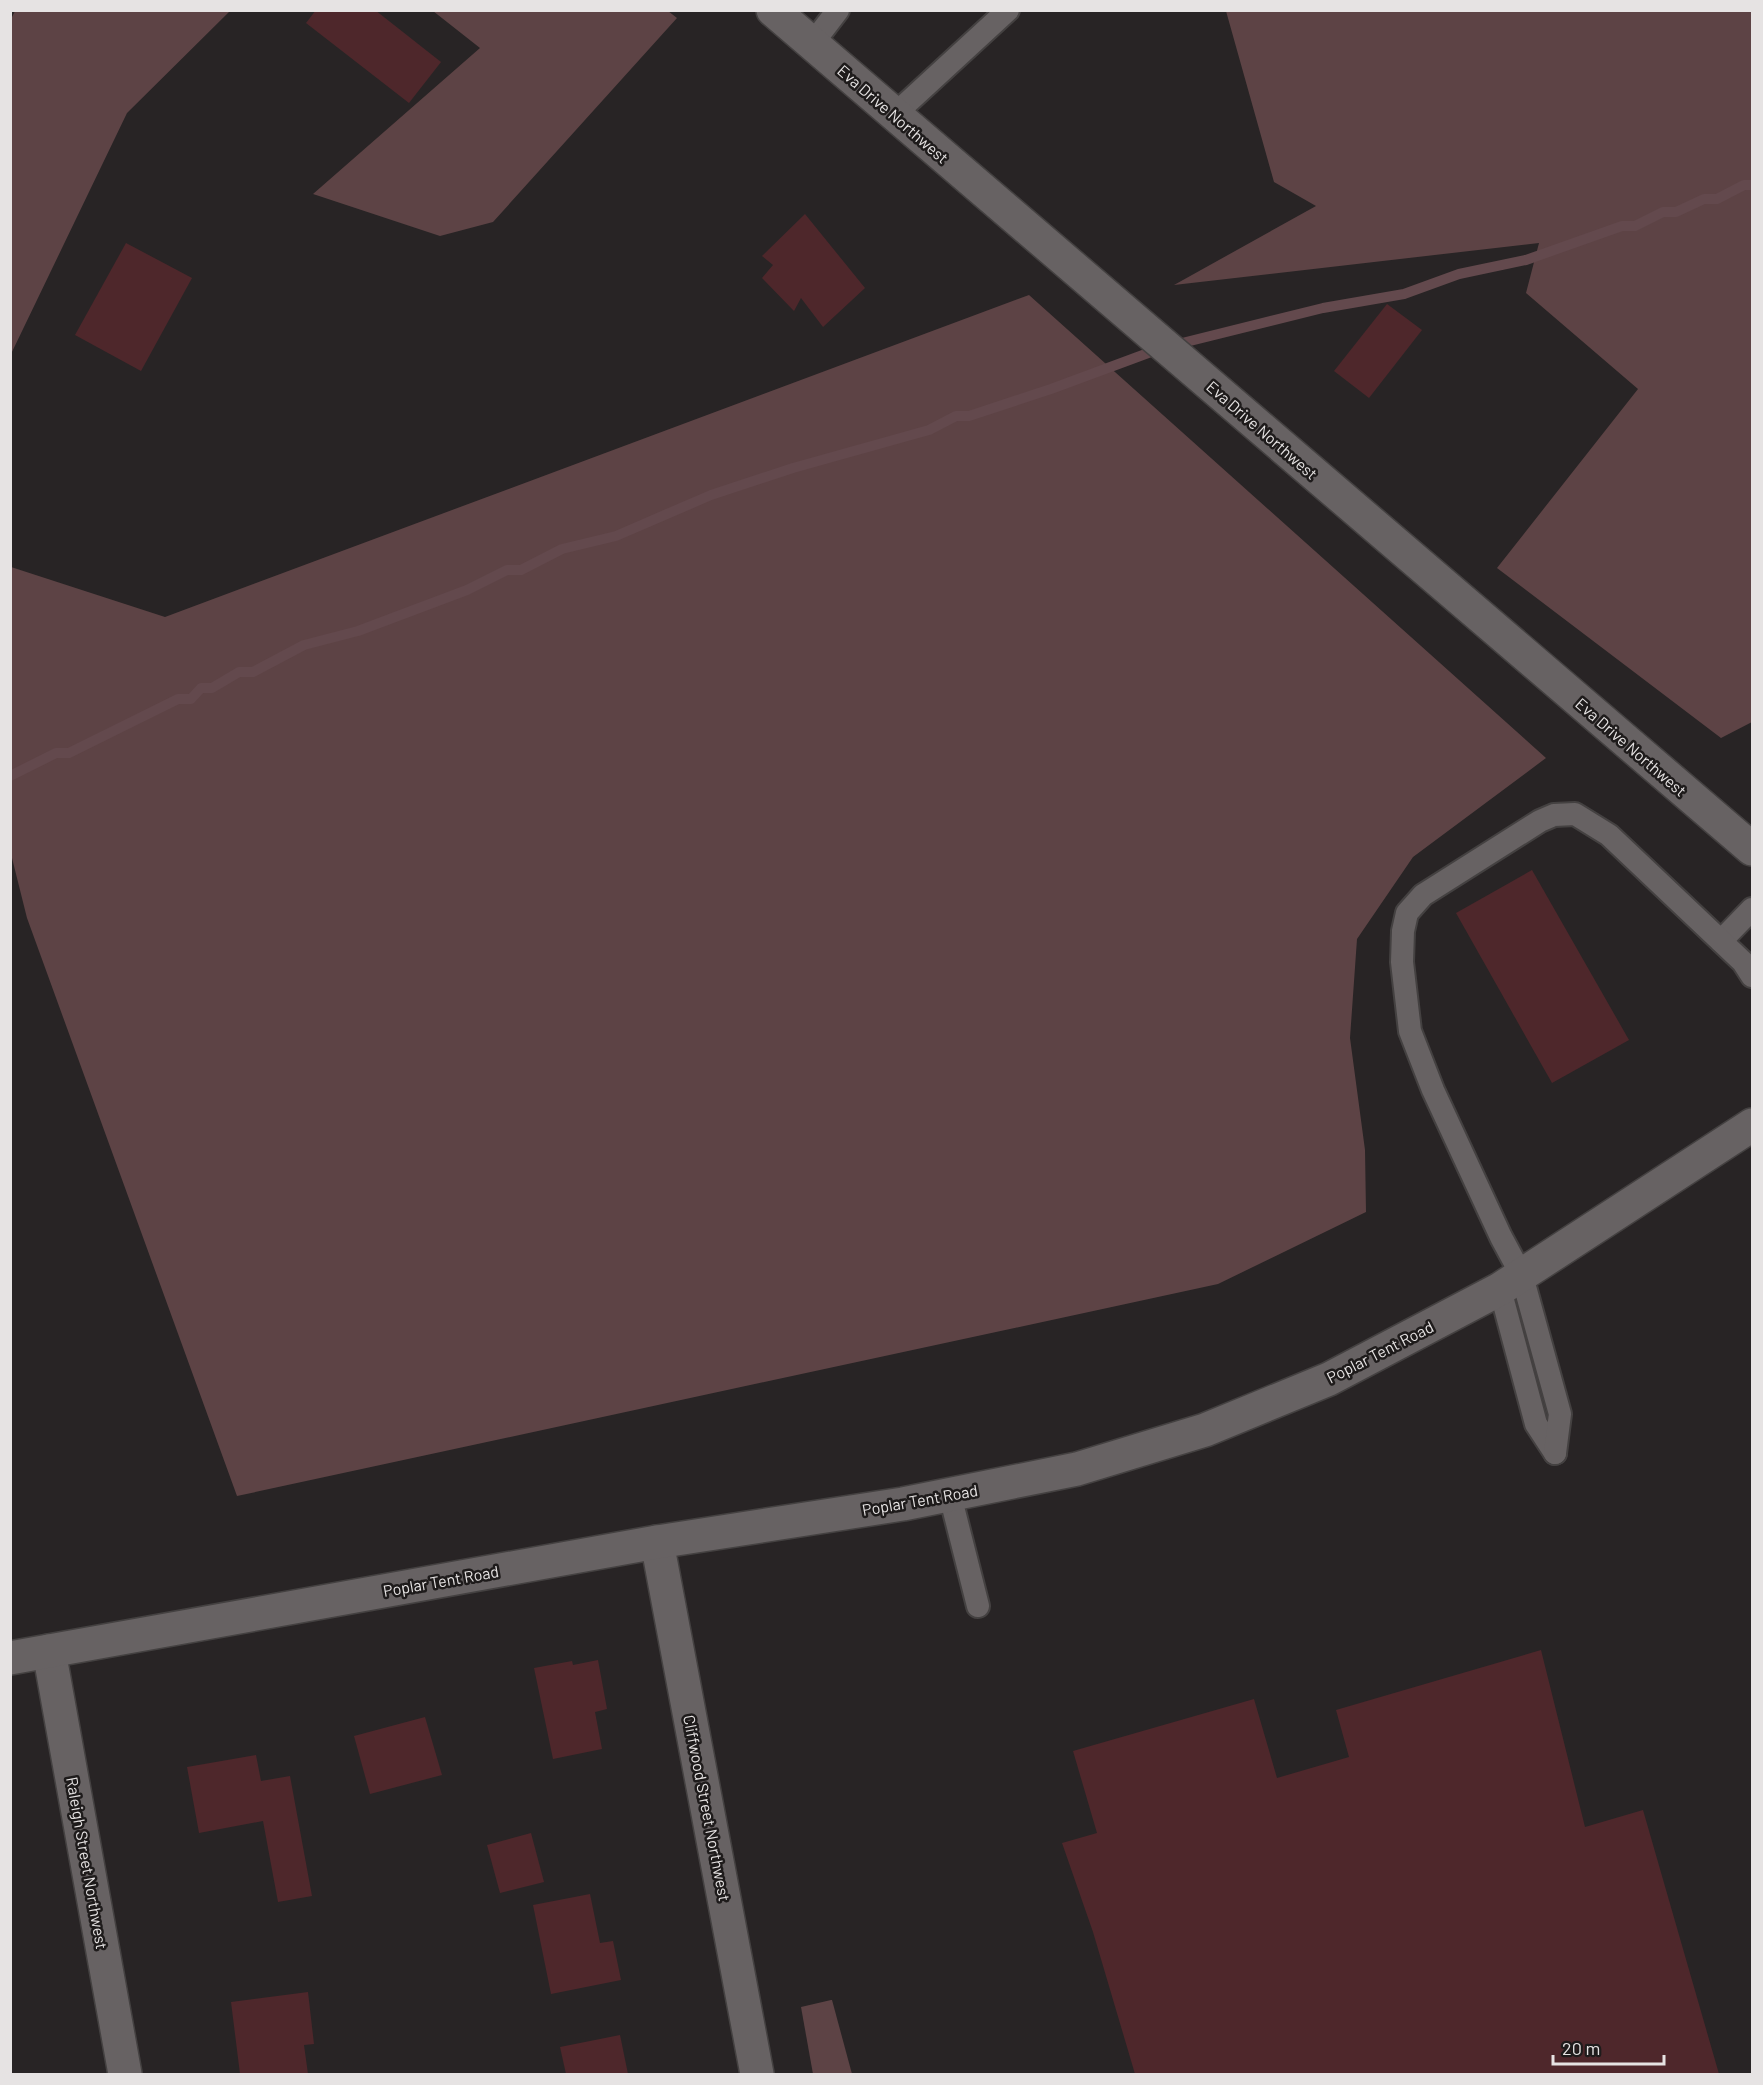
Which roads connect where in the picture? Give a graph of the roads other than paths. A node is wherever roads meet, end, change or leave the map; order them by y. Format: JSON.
{"nodes":[{"id":1,"x":772,"y":10,"type":"edge"},
{"id":2,"x":838,"y":10,"type":"edge"},
{"id":3,"x":1008,"y":10,"type":"edge"},
{"id":4,"x":812,"y":44,"type":"junction"},
{"id":5,"x":894,"y":115,"type":"junction"},
{"id":6,"x":1752,"y":849,"type":"edge"},
{"id":7,"x":1752,"y":909,"type":"edge"},
{"id":8,"x":1721,"y":941,"type":"junction"},
{"id":9,"x":1752,"y":976,"type":"edge"},
{"id":10,"x":1752,"y":1125,"type":"edge"},
{"id":11,"x":1511,"y":1283,"type":"junction"},
{"id":12,"x":950,"y":1495,"type":"junction"},
{"id":13,"x":657,"y":1542,"type":"junction"},
{"id":14,"x":978,"y":1606,"type":"dead end"},
{"id":15,"x":49,"y":1651,"type":"junction"},
{"id":16,"x":10,"y":1658,"type":"edge"},
{"id":17,"x":125,"y":2074,"type":"edge"},
{"id":18,"x":756,"y":2074,"type":"edge"}],
"edges":[{"from":1,"to":4,"type":"street","name":"Eva Drive Northwest"},
{"from":2,"to":4,"type":"lane"},
{"from":3,"to":5,"type":"lane"},
{"from":4,"to":5,"type":"street","name":"Eva Drive Northwest"},
{"from":5,"to":6,"type":"street","name":"Eva Drive Northwest"},
{"from":7,"to":8,"type":"lane"},
{"from":8,"to":9,"type":"lane"},
{"from":8,"to":11,"type":"lane"},
{"from":10,"to":11,"type":"street","name":"Poplar Tent Road"},
{"from":11,"to":11,"type":"lane"},
{"from":11,"to":12,"type":"street","name":"Poplar Tent Road"},
{"from":12,"to":13,"type":"street","name":"Poplar Tent Road"},
{"from":12,"to":14,"type":"lane"},
{"from":13,"to":15,"type":"street","name":"Poplar Tent Road"},
{"from":13,"to":18,"type":"street","name":"Cliffwood Street Northwest"},
{"from":15,"to":16,"type":"street","name":"Poplar Tent Road"},
{"from":15,"to":17,"type":"street","name":"Raleigh Street Northwest"}]}
